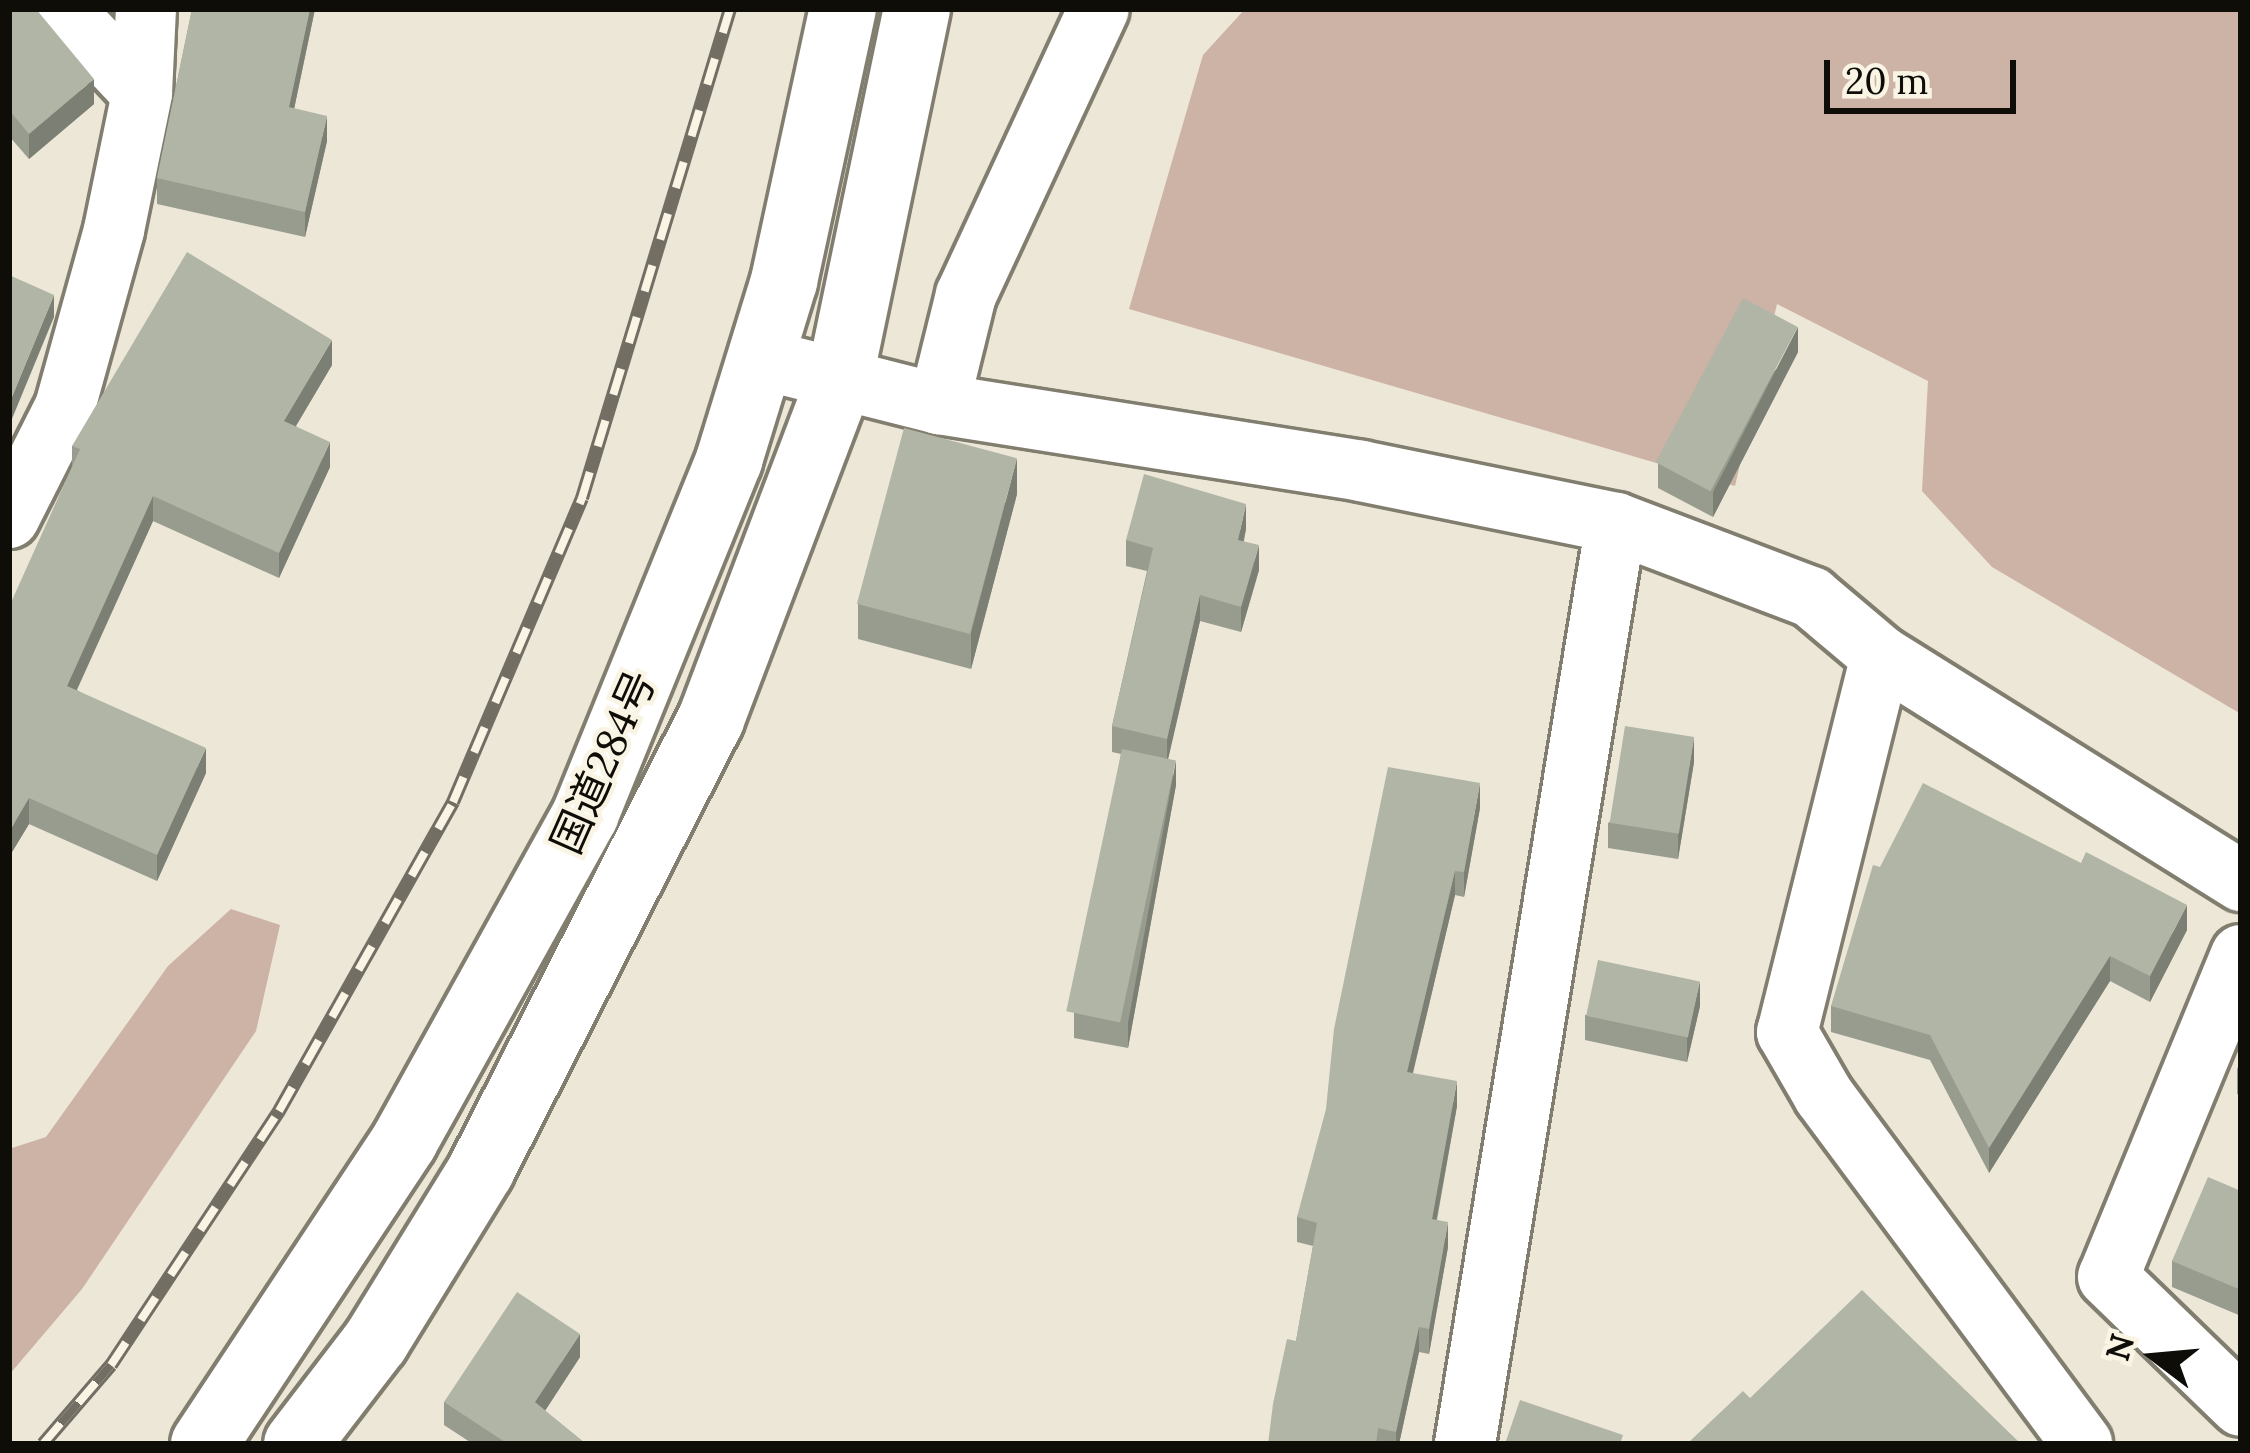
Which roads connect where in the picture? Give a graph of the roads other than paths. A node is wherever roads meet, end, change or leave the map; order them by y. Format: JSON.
{"nodes":[{"id":1,"x":63,"y":9,"type":"edge"},
{"id":2,"x":146,"y":9,"type":"edge"},
{"id":3,"x":843,"y":9,"type":"edge"},
{"id":4,"x":916,"y":9,"type":"edge"},
{"id":5,"x":1099,"y":9,"type":"edge"},
{"id":6,"x":142,"y":93,"type":"junction"},
{"id":7,"x":761,"y":359,"type":"junction"},
{"id":8,"x":839,"y":382,"type":"junction"},
{"id":9,"x":939,"y":404,"type":"junction"},
{"id":10,"x":9,"y":518,"type":"edge"},
{"id":11,"x":1616,"y":523,"type":"junction"},
{"id":12,"x":1881,"y":656,"type":"junction"},
{"id":13,"x":2241,"y":880,"type":"edge"},
{"id":14,"x":2241,"y":955,"type":"edge"},
{"id":15,"x":2241,"y":1406,"type":"edge"},
{"id":16,"x":204,"y":1444,"type":"edge"},
{"id":17,"x":297,"y":1444,"type":"edge"},
{"id":18,"x":1465,"y":1444,"type":"edge"},
{"id":19,"x":2082,"y":1444,"type":"edge"}],
"edges":[{"from":1,"to":6,"type":"street"},
{"from":2,"to":6,"type":"street"},
{"from":3,"to":7,"type":"highway","name":"国道284号"},
{"from":4,"to":8,"type":"highway","name":"国道284号"},
{"from":5,"to":9,"type":"street"},
{"from":6,"to":10,"type":"street"},
{"from":7,"to":8,"type":"street"},
{"from":7,"to":16,"type":"highway","name":"国道284号"},
{"from":8,"to":9,"type":"street"},
{"from":8,"to":17,"type":"highway","name":"国道284号"},
{"from":9,"to":11,"type":"street"},
{"from":11,"to":12,"type":"street"},
{"from":11,"to":18,"type":"street"},
{"from":12,"to":13,"type":"street"},
{"from":12,"to":19,"type":"street"},
{"from":14,"to":15,"type":"street"}]}
